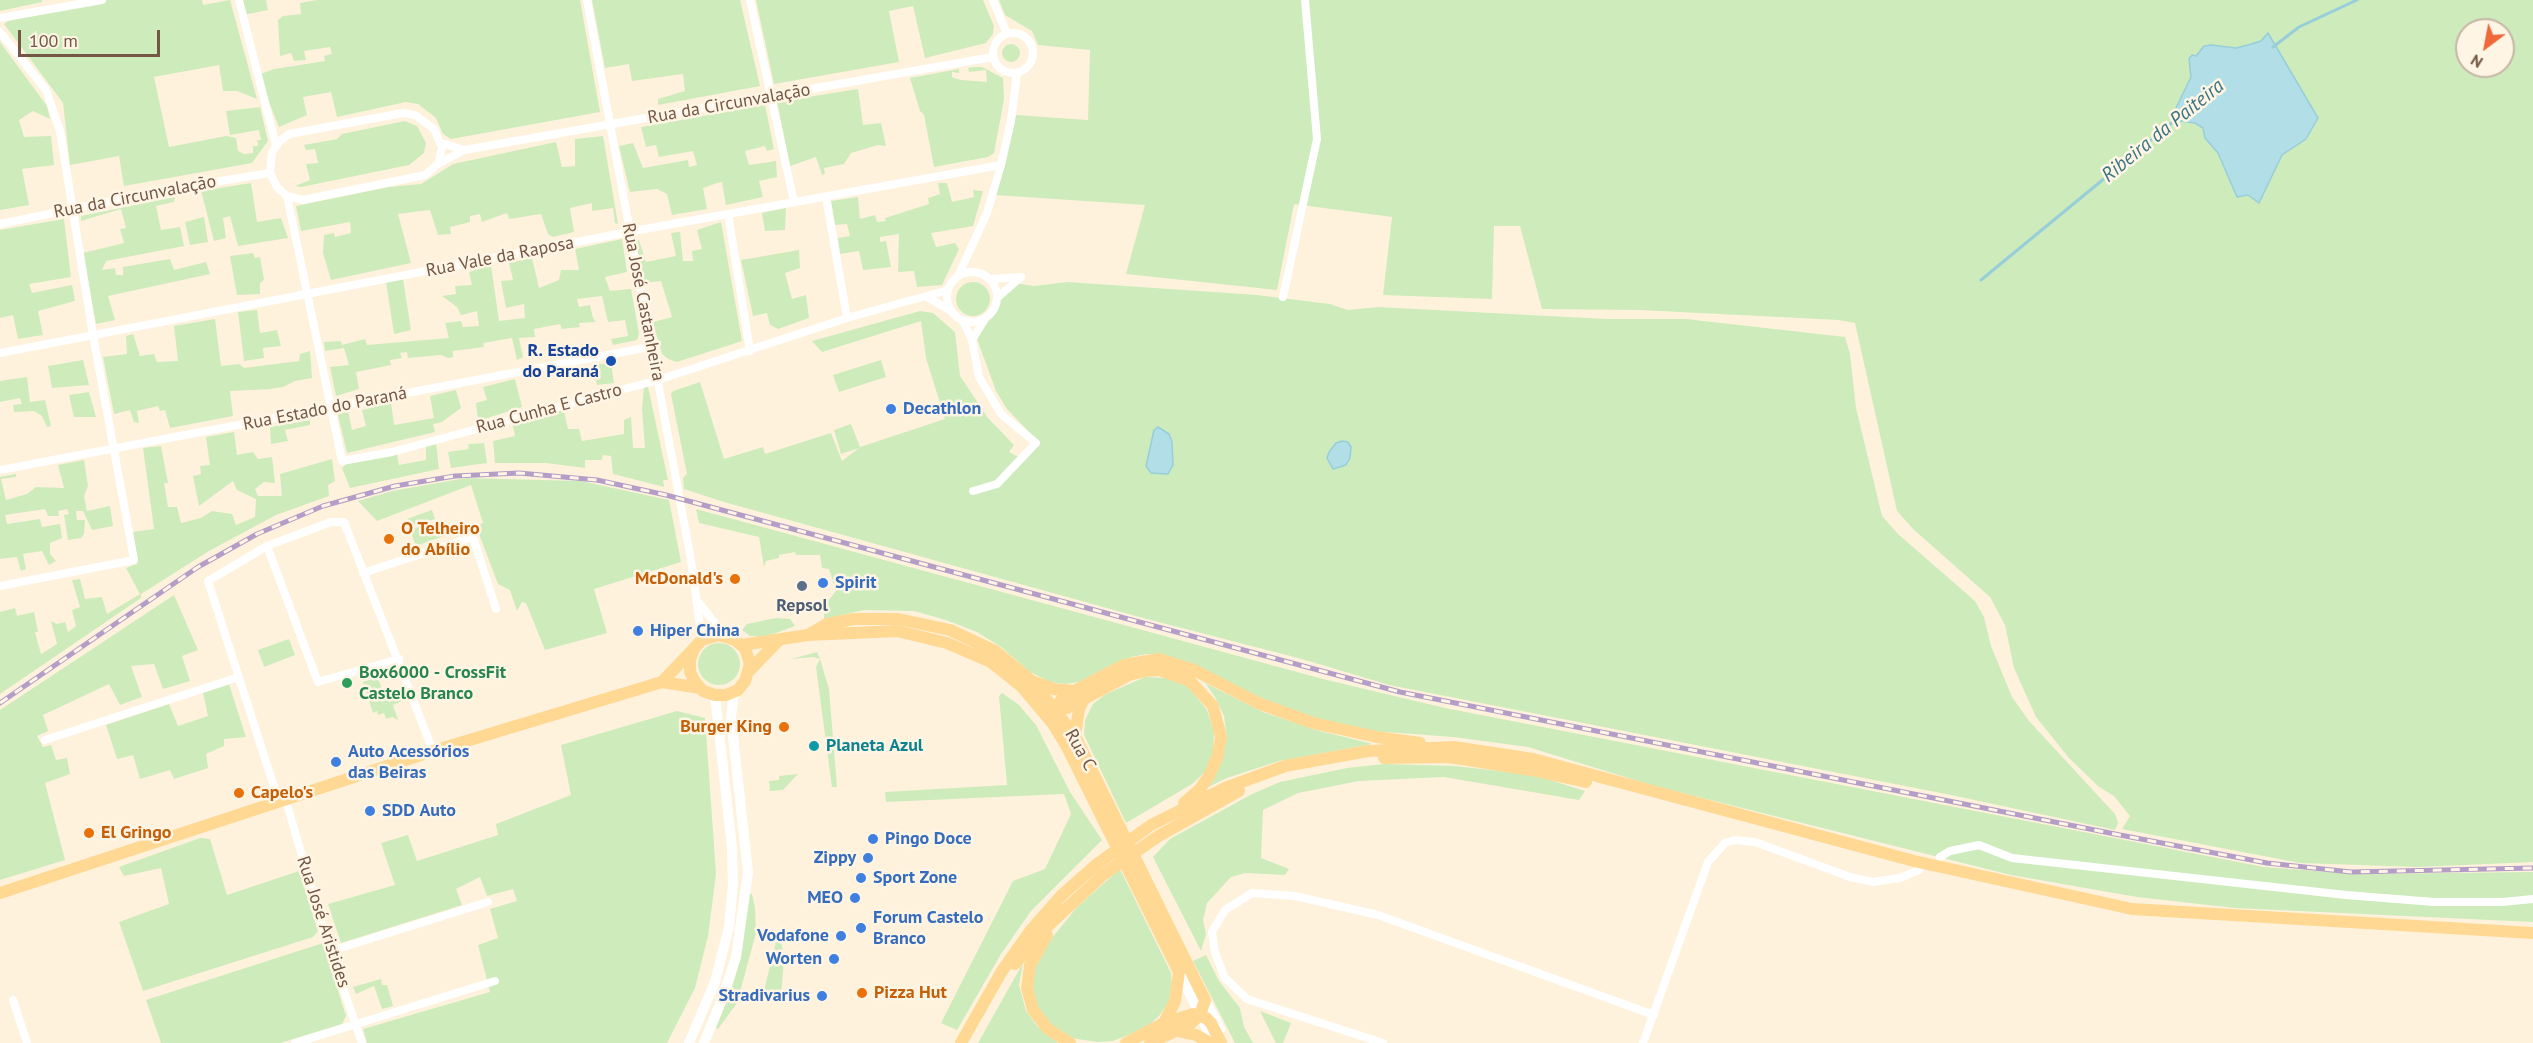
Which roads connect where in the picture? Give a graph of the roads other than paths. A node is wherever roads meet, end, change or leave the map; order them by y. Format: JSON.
{"nodes":[{"id":1,"x":102,"y":0,"type":"edge"},
{"id":2,"x":239,"y":0,"type":"edge"},
{"id":3,"x":587,"y":0,"type":"edge"},
{"id":4,"x":750,"y":0,"type":"edge"},
{"id":5,"x":993,"y":0,"type":"edge"},
{"id":6,"x":1305,"y":0,"type":"edge"},
{"id":7,"x":0,"y":18,"type":"edge"},
{"id":8,"x":0,"y":32,"type":"edge"},
{"id":9,"x":1007,"y":34,"type":"junction"},
{"id":10,"x":993,"y":57,"type":"junction"},
{"id":11,"x":1017,"y":73,"type":"junction"},
{"id":12,"x":770,"y":97,"type":"junction"},
{"id":13,"x":610,"y":125,"type":"junction"},
{"id":14,"x":442,"y":143,"type":"junction"},
{"id":15,"x":276,"y":146,"type":"junction"},
{"id":16,"x":464,"y":150,"type":"junction"},
{"id":17,"x":438,"y":164,"type":"junction"},
{"id":18,"x":1001,"y":165,"type":"junction"},
{"id":19,"x":270,"y":173,"type":"junction"},
{"id":20,"x":287,"y":196,"type":"junction"},
{"id":21,"x":826,"y":197,"type":"junction"},
{"id":22,"x":794,"y":202,"type":"junction"},
{"id":23,"x":73,"y":209,"type":"junction"},
{"id":24,"x":728,"y":214,"type":"junction"},
{"id":25,"x":0,"y":224,"type":"edge"},
{"id":26,"x":630,"y":232,"type":"junction"},
{"id":27,"x":965,"y":258,"type":"junction"},
{"id":28,"x":973,"y":272,"type":"junction"},
{"id":29,"x":958,"y":276,"type":"junction"},
{"id":30,"x":990,"y":279,"type":"junction"},
{"id":31,"x":948,"y":290,"type":"junction"},
{"id":32,"x":309,"y":293,"type":"junction"},
{"id":33,"x":927,"y":297,"type":"junction"},
{"id":34,"x":1283,"y":297,"type":"dead end"},
{"id":35,"x":997,"y":298,"type":"junction"},
{"id":36,"x":951,"y":311,"type":"junction"},
{"id":37,"x":847,"y":318,"type":"junction"},
{"id":38,"x":985,"y":319,"type":"junction"},
{"id":39,"x":963,"y":321,"type":"junction"},
{"id":40,"x":93,"y":335,"type":"junction"},
{"id":41,"x":972,"y":340,"type":"junction"},
{"id":42,"x":650,"y":347,"type":"junction"},
{"id":43,"x":750,"y":351,"type":"junction"},
{"id":44,"x":0,"y":353,"type":"edge"},
{"id":45,"x":658,"y":380,"type":"junction"},
{"id":46,"x":331,"y":408,"type":"junction"},
{"id":47,"x":115,"y":448,"type":"junction"},
{"id":48,"x":0,"y":470,"type":"edge"},
{"id":49,"x":973,"y":491,"type":"dead end"},
{"id":50,"x":267,"y":546,"type":"junction"},
{"id":51,"x":363,"y":573,"type":"junction"},
{"id":52,"x":0,"y":586,"type":"edge"},
{"id":53,"x":699,"y":603,"type":"junction"},
{"id":54,"x":496,"y":609,"type":"dead end"},
{"id":55,"x":808,"y":635,"type":"junction"},
{"id":56,"x":725,"y":636,"type":"junction"},
{"id":57,"x":779,"y":640,"type":"junction"},
{"id":58,"x":698,"y":645,"type":"junction"},
{"id":59,"x":742,"y":645,"type":"junction"},
{"id":60,"x":399,"y":659,"type":"junction"},
{"id":61,"x":991,"y":662,"type":"junction"},
{"id":62,"x":750,"y":670,"type":"junction"},
{"id":63,"x":239,"y":677,"type":"junction"},
{"id":64,"x":662,"y":682,"type":"junction"},
{"id":65,"x":1033,"y":682,"type":"junction"},
{"id":66,"x":699,"y":688,"type":"junction"},
{"id":67,"x":734,"y":692,"type":"junction"},
{"id":68,"x":1080,"y":694,"type":"junction"},
{"id":69,"x":715,"y":695,"type":"junction"},
{"id":70,"x":1055,"y":709,"type":"junction"},
{"id":71,"x":1053,"y":724,"type":"junction"},
{"id":72,"x":1075,"y":736,"type":"junction"},
{"id":73,"x":45,"y":740,"type":"dead end"},
{"id":74,"x":1454,"y":747,"type":"junction"},
{"id":75,"x":433,"y":751,"type":"junction"},
{"id":76,"x":286,"y":801,"type":"junction"},
{"id":77,"x":1169,"y":816,"type":"junction"},
{"id":78,"x":1757,"y":820,"type":"junction"},
{"id":79,"x":1940,"y":857,"type":"dead end"},
{"id":80,"x":1101,"y":869,"type":"junction"},
{"id":81,"x":1919,"y":870,"type":"dead end"},
{"id":82,"x":0,"y":893,"type":"edge"},
{"id":83,"x":2533,"y":899,"type":"edge"},
{"id":84,"x":488,"y":902,"type":"dead end"},
{"id":85,"x":1072,"y":902,"type":"junction"},
{"id":86,"x":2533,"y":933,"type":"edge"},
{"id":87,"x":331,"y":951,"type":"junction"},
{"id":88,"x":1179,"y":972,"type":"junction"},
{"id":89,"x":495,"y":981,"type":"dead end"},
{"id":90,"x":13,"y":1000,"type":"dead end"},
{"id":91,"x":1205,"y":1000,"type":"junction"},
{"id":92,"x":1200,"y":1015,"type":"junction"},
{"id":93,"x":1654,"y":1015,"type":"junction"},
{"id":94,"x":356,"y":1023,"type":"junction"},
{"id":95,"x":1164,"y":1023,"type":"junction"},
{"id":96,"x":1177,"y":1031,"type":"junction"},
{"id":97,"x":27,"y":1043,"type":"edge"},
{"id":98,"x":295,"y":1043,"type":"edge"},
{"id":99,"x":362,"y":1043,"type":"edge"},
{"id":100,"x":689,"y":1043,"type":"edge"},
{"id":101,"x":704,"y":1043,"type":"edge"},
{"id":102,"x":961,"y":1043,"type":"edge"},
{"id":103,"x":969,"y":1043,"type":"edge"},
{"id":104,"x":1071,"y":1043,"type":"edge"},
{"id":105,"x":1126,"y":1043,"type":"edge"},
{"id":106,"x":1150,"y":1043,"type":"edge"},
{"id":107,"x":1212,"y":1043,"type":"edge"},
{"id":108,"x":1221,"y":1043,"type":"edge"},
{"id":109,"x":1227,"y":1043,"type":"edge"},
{"id":110,"x":1383,"y":1043,"type":"edge"},
{"id":111,"x":1643,"y":1043,"type":"edge"}],
"edges":[{"from":1,"to":7,"type":"street"},
{"from":2,"to":15,"type":"street"},
{"from":3,"to":13,"type":"street","name":"Rua José Castanheira"},
{"from":4,"to":12,"type":"street"},
{"from":5,"to":9,"type":"street"},
{"from":6,"to":34,"type":"street"},
{"from":8,"to":23,"type":"street"},
{"from":9,"to":10,"type":"street"},
{"from":9,"to":11,"type":"street"},
{"from":10,"to":11,"type":"street"},
{"from":10,"to":12,"type":"street","name":"Rua da Circunvalação"},
{"from":11,"to":18,"type":"street"},
{"from":12,"to":13,"type":"street","name":"Rua da Circunvalação"},
{"from":12,"to":22,"type":"street"},
{"from":13,"to":16,"type":"street","name":"Rua da Circunvalação"},
{"from":13,"to":26,"type":"street","name":"Rua José Castanheira"},
{"from":14,"to":15,"type":"street"},
{"from":14,"to":16,"type":"street","name":"Rua da Circunvalação"},
{"from":14,"to":17,"type":"street"},
{"from":15,"to":19,"type":"street"},
{"from":16,"to":17,"type":"street","name":"Rua da Circunvalação"},
{"from":17,"to":20,"type":"street","name":"Rua da Circunvalação"},
{"from":18,"to":21,"type":"street","name":"Rua Vale da Raposa"},
{"from":18,"to":27,"type":"street"},
{"from":19,"to":20,"type":"street"},
{"from":19,"to":23,"type":"street","name":"Rua da Circunvalação"},
{"from":20,"to":32,"type":"street"},
{"from":21,"to":22,"type":"street","name":"Rua Vale da Raposa"},
{"from":21,"to":37,"type":"street"},
{"from":22,"to":24,"type":"street","name":"Rua Vale da Raposa"},
{"from":23,"to":25,"type":"street","name":"Rua da Circunvalação"},
{"from":23,"to":40,"type":"street"},
{"from":24,"to":26,"type":"street","name":"Rua Vale da Raposa"},
{"from":24,"to":43,"type":"street"},
{"from":26,"to":32,"type":"street","name":"Rua Vale da Raposa"},
{"from":26,"to":42,"type":"street","name":"Rua José Castanheira"},
{"from":27,"to":28,"type":"street"},
{"from":27,"to":29,"type":"street"},
{"from":28,"to":29,"type":"street"},
{"from":28,"to":30,"type":"street"},
{"from":29,"to":31,"type":"street"},
{"from":30,"to":35,"type":"street"},
{"from":30,"to":35,"type":"street"},
{"from":31,"to":33,"type":"street","name":"Rua Cunha E Castro"},
{"from":31,"to":36,"type":"street"},
{"from":32,"to":40,"type":"street","name":"Rua Vale da Raposa"},
{"from":32,"to":46,"type":"street"},
{"from":33,"to":36,"type":"street"},
{"from":33,"to":37,"type":"street","name":"Rua Cunha E Castro"},
{"from":35,"to":38,"type":"street"},
{"from":36,"to":39,"type":"street"},
{"from":37,"to":43,"type":"street","name":"Rua Cunha E Castro"},
{"from":38,"to":39,"type":"street"},
{"from":38,"to":41,"type":"street"},
{"from":39,"to":41,"type":"street"},
{"from":40,"to":44,"type":"street","name":"Rua Vale da Raposa"},
{"from":40,"to":47,"type":"street"},
{"from":41,"to":49,"type":"street"},
{"from":42,"to":45,"type":"street","name":"Rua José Castanheira"},
{"from":42,"to":46,"type":"street","name":"Rua Estado do Paraná"},
{"from":43,"to":45,"type":"street","name":"Rua Cunha E Castro"},
{"from":45,"to":46,"type":"street","name":"Rua Cunha E Castro"},
{"from":45,"to":53,"type":"street","name":"Rua José Castanheira"},
{"from":46,"to":47,"type":"street","name":"Rua Estado do Paraná"},
{"from":47,"to":48,"type":"street","name":"Rua Estado do Paraná"},
{"from":47,"to":52,"type":"street"},
{"from":50,"to":51,"type":"street"},
{"from":50,"to":60,"type":"street"},
{"from":50,"to":63,"type":"street","name":"Rua José Aristides"},
{"from":51,"to":54,"type":"street"},
{"from":51,"to":60,"type":"street"},
{"from":53,"to":56,"type":"street","name":"Rua José Castanheira"},
{"from":53,"to":58,"type":"street","name":"Rua José Castanheira"},
{"from":55,"to":57,"type":"main road","name":"Rua C"},
{"from":55,"to":61,"type":"main road","name":"Rua C"},
{"from":55,"to":65,"type":"main road","name":"Rua C"},
{"from":56,"to":58,"type":"main road"},
{"from":56,"to":59,"type":"main road"},
{"from":57,"to":59,"type":"main road","name":"Rua C"},
{"from":57,"to":62,"type":"main road"},
{"from":58,"to":64,"type":"main road"},
{"from":58,"to":66,"type":"main road"},
{"from":59,"to":62,"type":"main road"},
{"from":60,"to":75,"type":"street"},
{"from":61,"to":70,"type":"main road"},
{"from":61,"to":71,"type":"main road","name":"Rua C"},
{"from":62,"to":67,"type":"main road"},
{"from":63,"to":73,"type":"street"},
{"from":63,"to":76,"type":"street","name":"Rua José Aristides"},
{"from":64,"to":66,"type":"main road"},
{"from":64,"to":75,"type":"main road"},
{"from":65,"to":68,"type":"main road"},
{"from":65,"to":70,"type":"main road","name":"Rua C"},
{"from":66,"to":69,"type":"main road"},
{"from":67,"to":69,"type":"main road"},
{"from":67,"to":101,"type":"main road"},
{"from":68,"to":70,"type":"main road"},
{"from":68,"to":72,"type":"main road"},
{"from":68,"to":74,"type":"main road"},
{"from":68,"to":77,"type":"main road"},
{"from":69,"to":100,"type":"main road"},
{"from":70,"to":71,"type":"main road"},
{"from":70,"to":72,"type":"main road","name":"Rua C"},
{"from":71,"to":88,"type":"main road","name":"Rua C"},
{"from":72,"to":91,"type":"main road","name":"Rua C"},
{"from":74,"to":77,"type":"main road"},
{"from":74,"to":78,"type":"main road"},
{"from":75,"to":76,"type":"main road"},
{"from":76,"to":82,"type":"main road"},
{"from":76,"to":87,"type":"street","name":"Rua José Aristides"},
{"from":77,"to":80,"type":"main road"},
{"from":78,"to":80,"type":"main road"},
{"from":78,"to":86,"type":"main road"},
{"from":79,"to":83,"type":"street"},
{"from":80,"to":85,"type":"main road"},
{"from":80,"to":102,"type":"main road"},
{"from":81,"to":93,"type":"street"},
{"from":84,"to":87,"type":"street"},
{"from":85,"to":103,"type":"main road"},
{"from":85,"to":104,"type":"main road"},
{"from":87,"to":94,"type":"street","name":"Rua José Aristides"},
{"from":88,"to":92,"type":"main road","name":"Rua C"},
{"from":88,"to":95,"type":"main road"},
{"from":89,"to":94,"type":"street"},
{"from":90,"to":97,"type":"street"},
{"from":91,"to":92,"type":"main road"},
{"from":91,"to":109,"type":"main road","name":"Rua C"},
{"from":92,"to":95,"type":"main road"},
{"from":92,"to":96,"type":"main road"},
{"from":92,"to":107,"type":"main road","name":"Rua C"},
{"from":92,"to":108,"type":"main road"},
{"from":93,"to":110,"type":"street"},
{"from":93,"to":111,"type":"street"},
{"from":94,"to":98,"type":"street"},
{"from":94,"to":99,"type":"street","name":"Rua José Aristides"},
{"from":95,"to":105,"type":"main road"},
{"from":96,"to":106,"type":"main road"},
{"from":96,"to":107,"type":"main road"}]}
